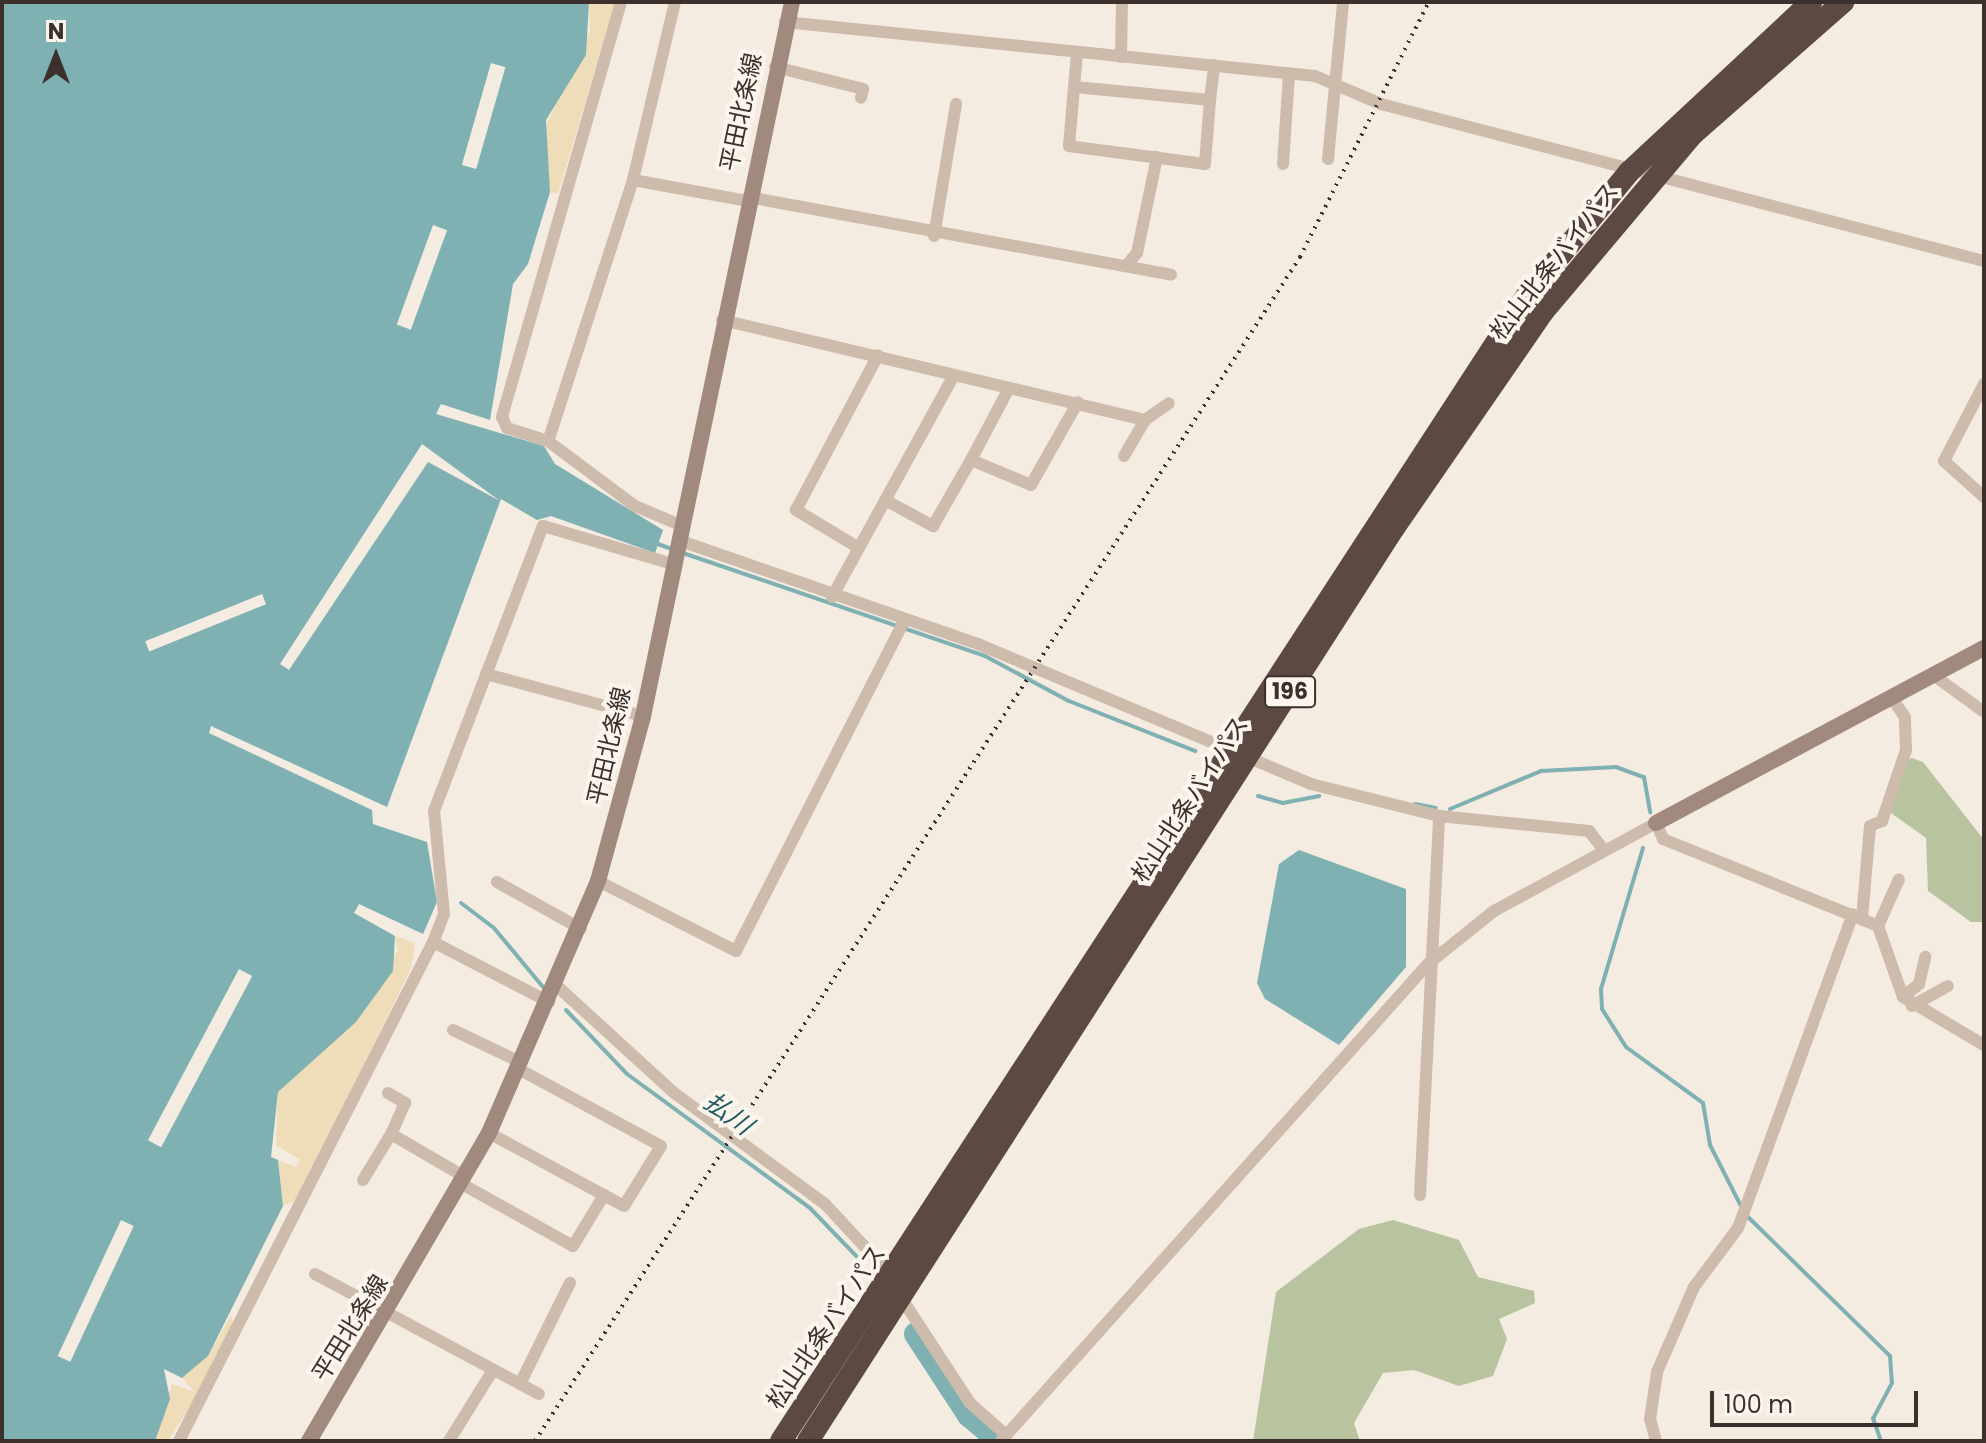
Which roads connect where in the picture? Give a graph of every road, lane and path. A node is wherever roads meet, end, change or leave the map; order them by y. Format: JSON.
{"nodes":[{"id":1,"x":621,"y":2,"type":"edge"},
{"id":2,"x":675,"y":2,"type":"edge"},
{"id":3,"x":792,"y":2,"type":"edge"},
{"id":4,"x":1122,"y":2,"type":"edge"},
{"id":5,"x":1343,"y":2,"type":"edge"},
{"id":6,"x":1811,"y":2,"type":"edge"},
{"id":7,"x":1843,"y":2,"type":"edge"},
{"id":8,"x":1122,"y":20,"type":"junction"},
{"id":9,"x":1137,"y":20,"type":"dead end"},
{"id":10,"x":785,"y":22,"type":"junction"},
{"id":11,"x":1077,"y":53,"type":"junction"},
{"id":12,"x":1121,"y":57,"type":"junction"},
{"id":13,"x":1214,"y":65,"type":"junction"},
{"id":14,"x":775,"y":67,"type":"junction"},
{"id":15,"x":1289,"y":73,"type":"junction"},
{"id":16,"x":1337,"y":83,"type":"junction"},
{"id":17,"x":1075,"y":87,"type":"junction"},
{"id":18,"x":861,"y":98,"type":"dead end"},
{"id":19,"x":1210,"y":100,"type":"junction"},
{"id":20,"x":956,"y":104,"type":"dead end"},
{"id":21,"x":1157,"y":157,"type":"junction"},
{"id":22,"x":1328,"y":159,"type":"dead end"},
{"id":23,"x":1283,"y":164,"type":"dead end"},
{"id":24,"x":1629,"y":172,"type":"junction"},
{"id":25,"x":1654,"y":177,"type":"junction"},
{"id":26,"x":633,"y":180,"type":"junction"},
{"id":27,"x":748,"y":199,"type":"junction"},
{"id":28,"x":934,"y":236,"type":"junction"},
{"id":29,"x":1984,"y":261,"type":"edge"},
{"id":30,"x":1126,"y":266,"type":"junction"},
{"id":31,"x":1171,"y":275,"type":"dead end"},
{"id":32,"x":722,"y":320,"type":"junction"},
{"id":33,"x":878,"y":355,"type":"junction"},
{"id":34,"x":952,"y":379,"type":"junction"},
{"id":35,"x":1984,"y":384,"type":"edge"},
{"id":36,"x":1008,"y":390,"type":"junction"},
{"id":37,"x":1078,"y":402,"type":"junction"},
{"id":38,"x":1169,"y":403,"type":"dead end"},
{"id":39,"x":1145,"y":420,"type":"junction"},
{"id":40,"x":548,"y":441,"type":"junction"},
{"id":41,"x":1124,"y":456,"type":"dead end"},
{"id":42,"x":971,"y":460,"type":"junction"},
{"id":43,"x":1984,"y":497,"type":"edge"},
{"id":44,"x":885,"y":500,"type":"junction"},
{"id":45,"x":677,"y":546,"type":"junction"},
{"id":46,"x":859,"y":548,"type":"junction"},
{"id":47,"x":832,"y":597,"type":"junction"},
{"id":48,"x":901,"y":626,"type":"junction"},
{"id":49,"x":1984,"y":648,"type":"edge"},
{"id":50,"x":486,"y":674,"type":"junction"},
{"id":51,"x":1936,"y":677,"type":"junction"},
{"id":52,"x":1893,"y":700,"type":"junction"},
{"id":53,"x":1984,"y":712,"type":"edge"},
{"id":54,"x":643,"y":716,"type":"junction"},
{"id":55,"x":1239,"y":752,"type":"junction"},
{"id":56,"x":1439,"y":816,"type":"junction"},
{"id":57,"x":1656,"y":823,"type":"junction"},
{"id":58,"x":1604,"y":850,"type":"junction"},
{"id":59,"x":1899,"y":879,"type":"dead end"},
{"id":60,"x":598,"y":881,"type":"junction"},
{"id":61,"x":497,"y":882,"type":"dead end"},
{"id":62,"x":1857,"y":916,"type":"junction"},
{"id":63,"x":1878,"y":926,"type":"junction"},
{"id":64,"x":581,"y":929,"type":"junction"},
{"id":65,"x":433,"y":942,"type":"junction"},
{"id":66,"x":1925,"y":957,"type":"dead end"},
{"id":67,"x":1428,"y":964,"type":"junction"},
{"id":68,"x":557,"y":986,"type":"junction"},
{"id":69,"x":1948,"y":986,"type":"dead end"},
{"id":70,"x":1908,"y":1001,"type":"junction"},
{"id":71,"x":549,"y":1002,"type":"junction"},
{"id":72,"x":453,"y":1030,"type":"dead end"},
{"id":73,"x":1984,"y":1045,"type":"edge"},
{"id":74,"x":519,"y":1065,"type":"junction"},
{"id":75,"x":388,"y":1093,"type":"dead end"},
{"id":76,"x":489,"y":1133,"type":"junction"},
{"id":77,"x":391,"y":1134,"type":"junction"},
{"id":78,"x":363,"y":1180,"type":"dead end"},
{"id":79,"x":464,"y":1180,"type":"junction"},
{"id":80,"x":604,"y":1195,"type":"junction"},
{"id":81,"x":1420,"y":1195,"type":"dead end"},
{"id":82,"x":315,"y":1274,"type":"dead end"},
{"id":83,"x":570,"y":1283,"type":"dead end"},
{"id":84,"x":895,"y":1285,"type":"junction"},
{"id":85,"x":386,"y":1316,"type":"junction"},
{"id":86,"x":493,"y":1370,"type":"junction"},
{"id":87,"x":520,"y":1384,"type":"junction"},
{"id":88,"x":539,"y":1394,"type":"dead end"},
{"id":89,"x":1004,"y":1438,"type":"edge"},
{"id":90,"x":179,"y":1441,"type":"edge"},
{"id":91,"x":309,"y":1441,"type":"edge"},
{"id":92,"x":449,"y":1441,"type":"edge"},
{"id":93,"x":781,"y":1441,"type":"edge"},
{"id":94,"x":808,"y":1441,"type":"edge"},
{"id":95,"x":1656,"y":1441,"type":"edge"}],
"edges":[{"from":1,"to":40,"type":"street"},
{"from":2,"to":26,"type":"street"},
{"from":3,"to":10,"type":"main road","name":"平田北条線"},
{"from":4,"to":8,"type":"street"},
{"from":5,"to":16,"type":"street"},
{"from":6,"to":24,"type":"highway","name":"松山北条バイパス","number":"196"},
{"from":7,"to":25,"type":"highway","name":"松山北条バイパス","number":"196"},
{"from":8,"to":9,"type":"street"},
{"from":8,"to":12,"type":"street"},
{"from":10,"to":11,"type":"street"},
{"from":10,"to":14,"type":"main road","name":"平田北条線"},
{"from":11,"to":12,"type":"street"},
{"from":11,"to":17,"type":"street"},
{"from":12,"to":13,"type":"street"},
{"from":13,"to":15,"type":"street"},
{"from":13,"to":19,"type":"street"},
{"from":14,"to":18,"type":"street"},
{"from":14,"to":27,"type":"main road","name":"平田北条線"},
{"from":15,"to":16,"type":"street"},
{"from":15,"to":23,"type":"street"},
{"from":16,"to":22,"type":"street"},
{"from":16,"to":24,"type":"street"},
{"from":17,"to":19,"type":"street"},
{"from":17,"to":21,"type":"street"},
{"from":19,"to":21,"type":"street"},
{"from":20,"to":28,"type":"street"},
{"from":21,"to":30,"type":"street"},
{"from":24,"to":25,"type":"street"},
{"from":24,"to":55,"type":"highway","name":"松山北条バイパス","number":"196"},
{"from":25,"to":29,"type":"street"},
{"from":25,"to":55,"type":"highway","name":"松山北条バイパス","number":"196"},
{"from":26,"to":27,"type":"street"},
{"from":26,"to":40,"type":"street"},
{"from":27,"to":28,"type":"street"},
{"from":27,"to":32,"type":"main road","name":"平田北条線"},
{"from":28,"to":30,"type":"street"},
{"from":30,"to":31,"type":"street"},
{"from":32,"to":33,"type":"street"},
{"from":32,"to":45,"type":"main road","name":"平田北条線"},
{"from":33,"to":34,"type":"street"},
{"from":33,"to":46,"type":"street"},
{"from":34,"to":36,"type":"street"},
{"from":34,"to":44,"type":"street"},
{"from":35,"to":43,"type":"street"},
{"from":36,"to":37,"type":"street"},
{"from":36,"to":42,"type":"street"},
{"from":37,"to":39,"type":"street"},
{"from":37,"to":42,"type":"street"},
{"from":38,"to":39,"type":"street"},
{"from":39,"to":41,"type":"street"},
{"from":40,"to":45,"type":"street"},
{"from":42,"to":44,"type":"street"},
{"from":44,"to":46,"type":"street"},
{"from":45,"to":47,"type":"street"},
{"from":45,"to":50,"type":"street"},
{"from":45,"to":54,"type":"main road","name":"平田北条線"},
{"from":46,"to":47,"type":"street"},
{"from":47,"to":48,"type":"street"},
{"from":48,"to":55,"type":"street"},
{"from":48,"to":60,"type":"street"},
{"from":49,"to":51,"type":"main road"},
{"from":50,"to":54,"type":"street"},
{"from":50,"to":65,"type":"street"},
{"from":51,"to":52,"type":"main road"},
{"from":51,"to":53,"type":"street"},
{"from":52,"to":57,"type":"main road"},
{"from":52,"to":62,"type":"street"},
{"from":54,"to":60,"type":"main road","name":"平田北条線"},
{"from":55,"to":56,"type":"street"},
{"from":55,"to":84,"type":"highway","name":"松山北条バイパス","number":"196"},
{"from":56,"to":58,"type":"street"},
{"from":56,"to":67,"type":"street"},
{"from":57,"to":58,"type":"street"},
{"from":57,"to":62,"type":"street"},
{"from":58,"to":67,"type":"street"},
{"from":59,"to":63,"type":"street"},
{"from":60,"to":64,"type":"main road","name":"平田北条線"},
{"from":61,"to":64,"type":"street"},
{"from":62,"to":63,"type":"street"},
{"from":62,"to":95,"type":"street"},
{"from":63,"to":70,"type":"street"},
{"from":64,"to":68,"type":"main road","name":"平田北条線"},
{"from":65,"to":71,"type":"street"},
{"from":65,"to":90,"type":"street"},
{"from":66,"to":70,"type":"street"},
{"from":67,"to":81,"type":"street"},
{"from":67,"to":89,"type":"street"},
{"from":68,"to":71,"type":"main road","name":"平田北条線"},
{"from":68,"to":84,"type":"street"},
{"from":69,"to":70,"type":"street"},
{"from":70,"to":73,"type":"street"},
{"from":71,"to":74,"type":"main road","name":"平田北条線"},
{"from":72,"to":74,"type":"street"},
{"from":74,"to":76,"type":"main road","name":"平田北条線"},
{"from":74,"to":80,"type":"street"},
{"from":75,"to":77,"type":"street"},
{"from":76,"to":79,"type":"main road","name":"平田北条線"},
{"from":76,"to":80,"type":"street"},
{"from":77,"to":78,"type":"street"},
{"from":77,"to":79,"type":"street"},
{"from":79,"to":80,"type":"street"},
{"from":79,"to":85,"type":"main road","name":"平田北条線"},
{"from":82,"to":85,"type":"street"},
{"from":83,"to":87,"type":"street"},
{"from":84,"to":89,"type":"street"},
{"from":84,"to":93,"type":"highway","name":"松山北条バイパス","number":"196"},
{"from":84,"to":94,"type":"highway","name":"松山北条バイパス","number":"196"},
{"from":85,"to":86,"type":"street"},
{"from":85,"to":91,"type":"main road","name":"平田北条線"},
{"from":86,"to":87,"type":"street"},
{"from":86,"to":92,"type":"street"},
{"from":87,"to":88,"type":"street"}]}
